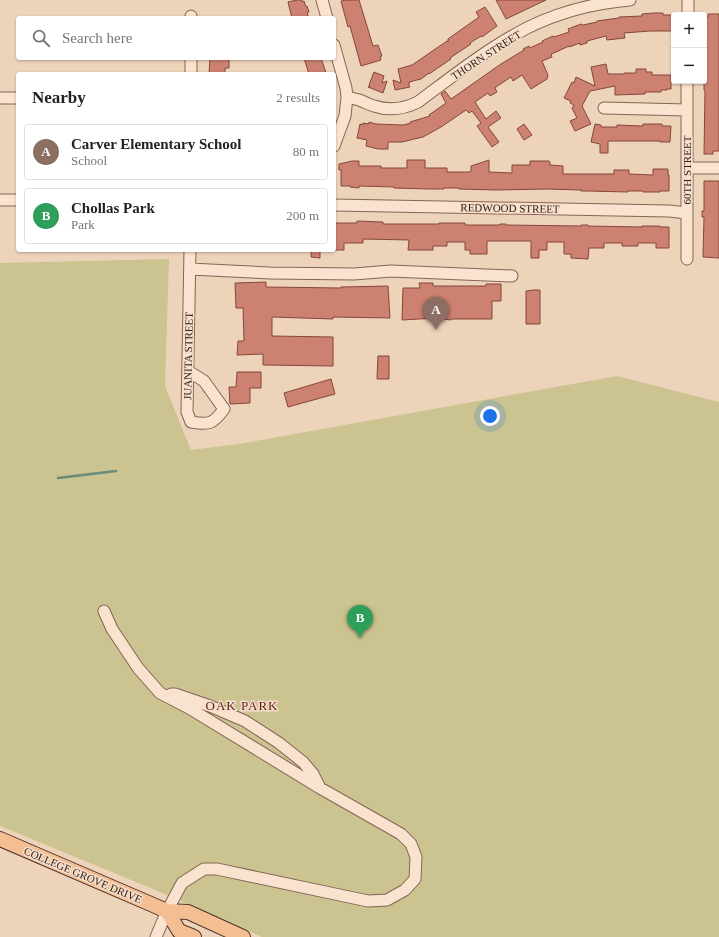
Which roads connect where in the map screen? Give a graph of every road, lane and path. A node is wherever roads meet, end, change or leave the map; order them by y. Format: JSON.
{"nodes":[{"id":1,"x":322,"y":0,"type":"edge"},
{"id":2,"x":630,"y":0,"type":"edge"},
{"id":3,"x":688,"y":0,"type":"edge"},
{"id":4,"x":688,"y":12,"type":"edge"},
{"id":5,"x":326,"y":16,"type":"edge"},
{"id":6,"x":336,"y":52,"type":"edge"},
{"id":7,"x":191,"y":60,"type":"edge"},
{"id":8,"x":191,"y":72,"type":"edge"},
{"id":9,"x":687,"y":84,"type":"edge"},
{"id":10,"x":347,"y":97,"type":"junction"},
{"id":11,"x":0,"y":98,"type":"edge"},
{"id":12,"x":16,"y":98,"type":"edge"},
{"id":13,"x":604,"y":108,"type":"dead end"},
{"id":14,"x":687,"y":110,"type":"junction"},
{"id":15,"x":336,"y":141,"type":"edge"},
{"id":16,"x":687,"y":168,"type":"junction"},
{"id":17,"x":719,"y":168,"type":"edge"},
{"id":18,"x":0,"y":200,"type":"edge"},
{"id":19,"x":16,"y":200,"type":"edge"},
{"id":20,"x":336,"y":204,"type":"edge"},
{"id":21,"x":687,"y":213,"type":"junction"},
{"id":22,"x":190,"y":252,"type":"edge"},
{"id":23,"x":686,"y":259,"type":"dead end"},
{"id":24,"x":190,"y":269,"type":"junction"},
{"id":25,"x":512,"y":276,"type":"dead end"},
{"id":26,"x":188,"y":371,"type":"junction"},
{"id":27,"x":104,"y":611,"type":"dead end"},
{"id":28,"x":160,"y":693,"type":"junction"},
{"id":29,"x":320,"y":788,"type":"junction"},
{"id":30,"x":0,"y":839,"type":"edge"},
{"id":31,"x":167,"y":911,"type":"junction"},
{"id":32,"x":156,"y":937,"type":"edge"},
{"id":33,"x":194,"y":937,"type":"edge"},
{"id":34,"x":243,"y":937,"type":"edge"}],
"edges":[{"from":1,"to":5,"type":"street"},
{"from":2,"to":10,"type":"street","name":"THORN STREET"},
{"from":3,"to":4,"type":"street"},
{"from":6,"to":10,"type":"street"},
{"from":7,"to":8,"type":"street"},
{"from":9,"to":14,"type":"street","name":"60TH STREET"},
{"from":10,"to":15,"type":"street"},
{"from":11,"to":12,"type":"street"},
{"from":13,"to":14,"type":"street"},
{"from":14,"to":16,"type":"street","name":"60TH STREET"},
{"from":16,"to":17,"type":"street"},
{"from":16,"to":21,"type":"street","name":"60TH STREET"},
{"from":18,"to":19,"type":"street"},
{"from":20,"to":21,"type":"street","name":"REDWOOD STREET"},
{"from":21,"to":23,"type":"street","name":"60TH STREET"},
{"from":22,"to":24,"type":"street","name":"JUANITA STREET"},
{"from":24,"to":25,"type":"street"},
{"from":24,"to":26,"type":"street","name":"JUANITA STREET"},
{"from":26,"to":26,"type":"street","name":"JUANITA STREET"},
{"from":27,"to":28,"type":"street"},
{"from":28,"to":29,"type":"street"},
{"from":28,"to":29,"type":"street"},
{"from":29,"to":31,"type":"street"},
{"from":30,"to":31,"type":"main road","name":"COLLEGE GROVE DRIVE"},
{"from":31,"to":32,"type":"street"},
{"from":31,"to":33,"type":"main road"},
{"from":31,"to":34,"type":"main road","name":"COLLEGE GROVE DRIVE"}]}
